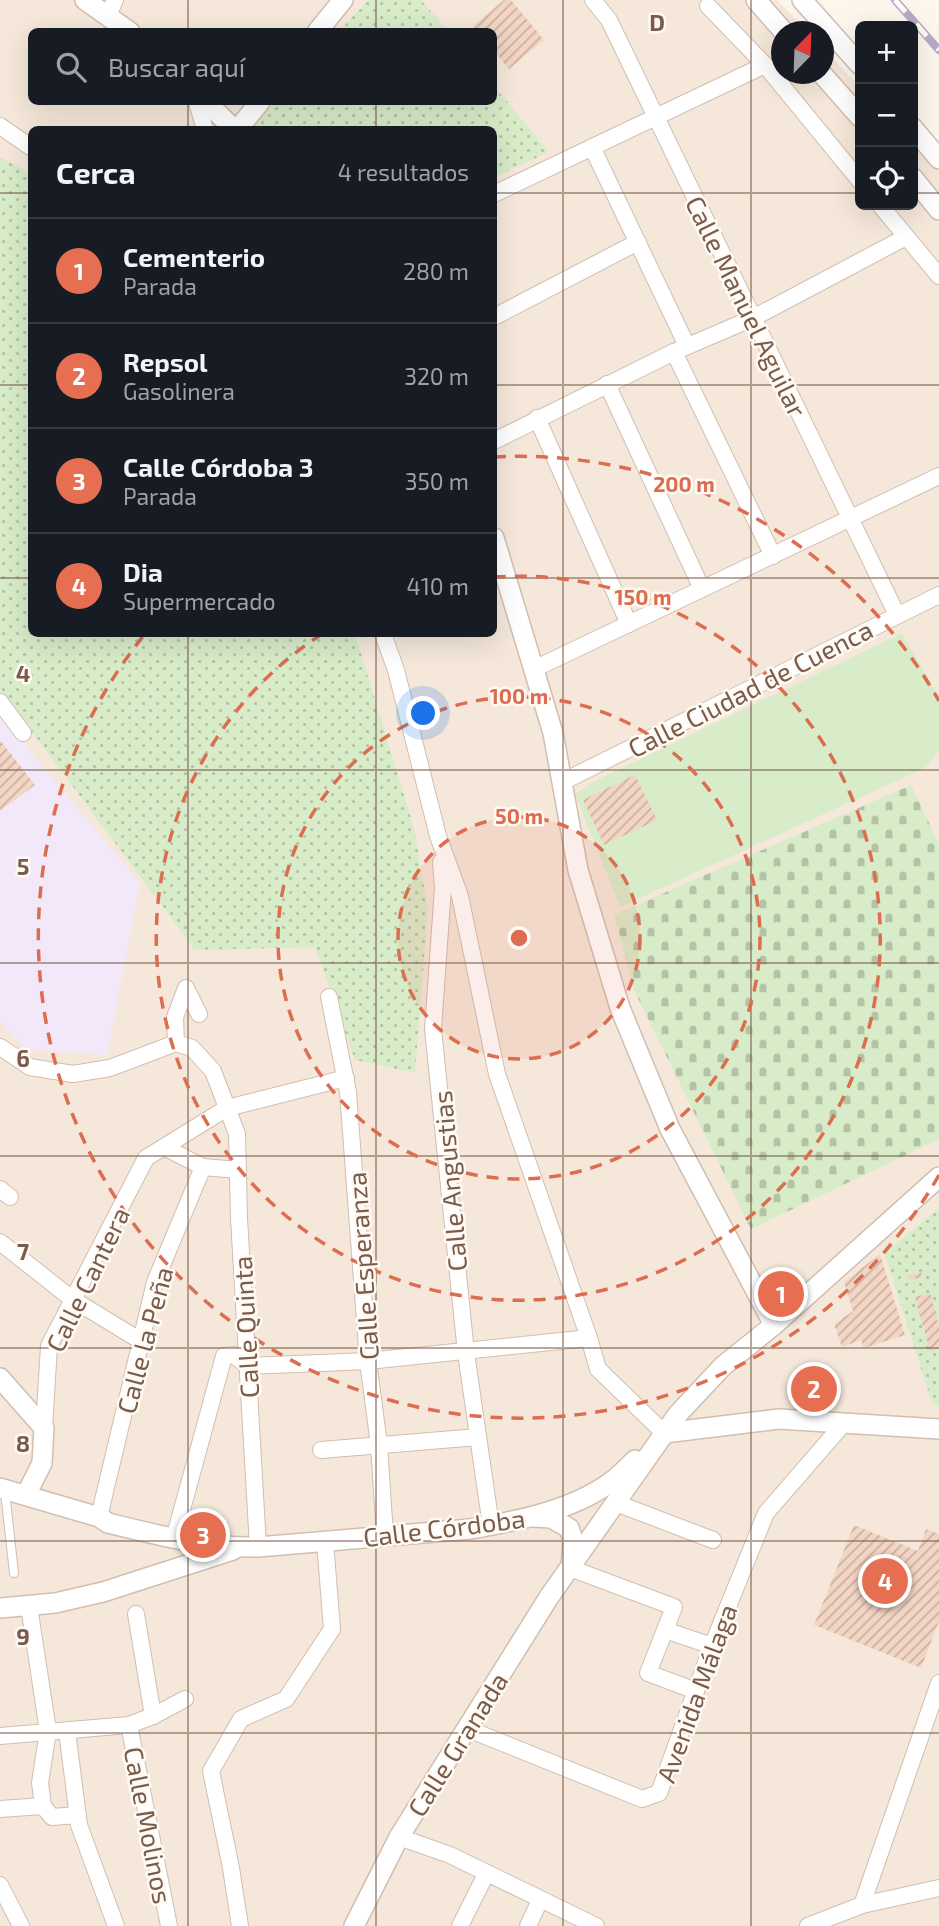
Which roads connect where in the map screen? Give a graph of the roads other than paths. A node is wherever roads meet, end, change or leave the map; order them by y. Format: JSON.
{"nodes":[{"id":1,"x":85,"y":0,"type":"edge"},
{"id":2,"x":343,"y":0,"type":"edge"},
{"id":3,"x":593,"y":0,"type":"edge"},
{"id":4,"x":756,"y":0,"type":"edge"},
{"id":5,"x":802,"y":0,"type":"edge"},
{"id":6,"x":708,"y":6,"type":"dead end"},
{"id":7,"x":111,"y":8,"type":"edge"},
{"id":8,"x":774,"y":21,"type":"edge"},
{"id":9,"x":127,"y":28,"type":"edge"},
{"id":10,"x":320,"y":28,"type":"edge"},
{"id":11,"x":855,"y":59,"type":"edge"},
{"id":12,"x":765,"y":65,"type":"junction"},
{"id":13,"x":831,"y":84,"type":"edge"},
{"id":14,"x":198,"y":105,"type":"edge"},
{"id":15,"x":209,"y":105,"type":"edge"},
{"id":16,"x":257,"y":105,"type":"edge"},
{"id":17,"x":855,"y":111,"type":"edge"},
{"id":18,"x":655,"y":118,"type":"junction"},
{"id":19,"x":0,"y":126,"type":"edge"},
{"id":20,"x":204,"y":126,"type":"edge"},
{"id":21,"x":232,"y":126,"type":"edge"},
{"id":22,"x":239,"y":126,"type":"edge"},
{"id":23,"x":918,"y":134,"type":"edge"},
{"id":24,"x":28,"y":145,"type":"edge"},
{"id":25,"x":592,"y":147,"type":"junction"},
{"id":26,"x":939,"y":159,"type":"edge"},
{"id":27,"x":855,"y":175,"type":"edge"},
{"id":28,"x":918,"y":184,"type":"edge"},
{"id":29,"x":497,"y":193,"type":"edge"},
{"id":30,"x":884,"y":210,"type":"edge"},
{"id":31,"x":939,"y":210,"type":"edge"},
{"id":32,"x":906,"y":237,"type":"junction"},
{"id":33,"x":638,"y":242,"type":"junction"},
{"id":34,"x":939,"y":276,"type":"edge"},
{"id":35,"x":497,"y":315,"type":"edge"},
{"id":36,"x":753,"y":318,"type":"junction"},
{"id":37,"x":681,"y":349,"type":"junction"},
{"id":38,"x":607,"y":384,"type":"junction"},
{"id":39,"x":537,"y":418,"type":"junction"},
{"id":40,"x":497,"y":439,"type":"edge"},
{"id":41,"x":939,"y":477,"type":"edge"},
{"id":42,"x":850,"y":519,"type":"junction"},
{"id":43,"x":497,"y":548,"type":"edge"},
{"id":44,"x":773,"y":556,"type":"junction"},
{"id":45,"x":702,"y":589,"type":"junction"},
{"id":46,"x":939,"y":595,"type":"edge"},
{"id":47,"x":897,"y":615,"type":"junction"},
{"id":48,"x":629,"y":624,"type":"junction"},
{"id":49,"x":384,"y":637,"type":"edge"},
{"id":50,"x":534,"y":669,"type":"junction"},
{"id":51,"x":0,"y":702,"type":"edge"},
{"id":52,"x":23,"y":733,"type":"dead end"},
{"id":53,"x":562,"y":782,"type":"junction"},
{"id":54,"x":438,"y":836,"type":"junction"},
{"id":55,"x":329,"y":998,"type":"dead end"},
{"id":56,"x":199,"y":1014,"type":"dead end"},
{"id":57,"x":176,"y":1043,"type":"junction"},
{"id":58,"x":0,"y":1047,"type":"edge"},
{"id":59,"x":345,"y":1078,"type":"junction"},
{"id":60,"x":227,"y":1108,"type":"junction"},
{"id":61,"x":164,"y":1147,"type":"junction"},
{"id":62,"x":203,"y":1167,"type":"junction"},
{"id":63,"x":238,"y":1170,"type":"junction"},
{"id":64,"x":939,"y":1177,"type":"edge"},
{"id":65,"x":0,"y":1242,"type":"edge"},
{"id":66,"x":72,"y":1299,"type":"junction"},
{"id":67,"x":774,"y":1325,"type":"junction"},
{"id":68,"x":589,"y":1338,"type":"junction"},
{"id":69,"x":141,"y":1341,"type":"junction"},
{"id":70,"x":466,"y":1353,"type":"junction"},
{"id":71,"x":368,"y":1361,"type":"junction"},
{"id":72,"x":247,"y":1366,"type":"junction"},
{"id":73,"x":0,"y":1378,"type":"edge"},
{"id":74,"x":845,"y":1422,"type":"junction"},
{"id":75,"x":44,"y":1428,"type":"junction"},
{"id":76,"x":939,"y":1429,"type":"edge"},
{"id":77,"x":664,"y":1433,"type":"junction"},
{"id":78,"x":478,"y":1437,"type":"junction"},
{"id":79,"x":379,"y":1445,"type":"junction"},
{"id":80,"x":321,"y":1450,"type":"dead end"},
{"id":81,"x":2,"y":1488,"type":"edge"},
{"id":82,"x":26,"y":1495,"type":"junction"},
{"id":83,"x":616,"y":1503,"type":"junction"},
{"id":84,"x":99,"y":1517,"type":"junction"},
{"id":85,"x":531,"y":1517,"type":"junction"},
{"id":86,"x":491,"y":1526,"type":"junction"},
{"id":87,"x":385,"y":1536,"type":"junction"},
{"id":88,"x":174,"y":1539,"type":"junction"},
{"id":89,"x":713,"y":1540,"type":"dead end"},
{"id":90,"x":324,"y":1542,"type":"junction"},
{"id":91,"x":249,"y":1547,"type":"junction"},
{"id":92,"x":570,"y":1568,"type":"junction"},
{"id":93,"x":14,"y":1573,"type":"dead end"},
{"id":94,"x":163,"y":1573,"type":"junction"},
{"id":95,"x":29,"y":1606,"type":"junction"},
{"id":96,"x":0,"y":1608,"type":"edge"},
{"id":97,"x":136,"y":1614,"type":"dead end"},
{"id":98,"x":664,"y":1630,"type":"junction"},
{"id":99,"x":712,"y":1646,"type":"junction"},
{"id":100,"x":939,"y":1684,"type":"edge"},
{"id":101,"x":696,"y":1691,"type":"junction"},
{"id":102,"x":185,"y":1699,"type":"dead end"},
{"id":103,"x":153,"y":1716,"type":"junction"},
{"id":104,"x":130,"y":1725,"type":"junction"},
{"id":105,"x":468,"y":1728,"type":"junction"},
{"id":106,"x":48,"y":1731,"type":"junction"},
{"id":107,"x":67,"y":1731,"type":"junction"},
{"id":108,"x":0,"y":1736,"type":"edge"},
{"id":109,"x":43,"y":1806,"type":"junction"},
{"id":110,"x":0,"y":1809,"type":"edge"},
{"id":111,"x":78,"y":1815,"type":"junction"},
{"id":112,"x":399,"y":1837,"type":"junction"},
{"id":113,"x":486,"y":1874,"type":"junction"},
{"id":114,"x":0,"y":1885,"type":"edge"},
{"id":115,"x":939,"y":1888,"type":"edge"},
{"id":116,"x":540,"y":1900,"type":"junction"},
{"id":117,"x":862,"y":1905,"type":"junction"},
{"id":118,"x":21,"y":1926,"type":"edge"},
{"id":119,"x":116,"y":1926,"type":"edge"},
{"id":120,"x":169,"y":1926,"type":"edge"},
{"id":121,"x":240,"y":1926,"type":"edge"},
{"id":122,"x":354,"y":1926,"type":"edge"},
{"id":123,"x":460,"y":1926,"type":"edge"},
{"id":124,"x":528,"y":1926,"type":"edge"},
{"id":125,"x":596,"y":1926,"type":"edge"},
{"id":126,"x":808,"y":1926,"type":"edge"}],
"edges":[{"from":1,"to":7,"type":"street"},
{"from":2,"to":10,"type":"street"},
{"from":3,"to":18,"type":"street","name":"Calle Manuel Aguilar"},
{"from":4,"to":8,"type":"street"},
{"from":5,"to":11,"type":"street"},
{"from":6,"to":12,"type":"street"},
{"from":7,"to":9,"type":"street"},
{"from":12,"to":18,"type":"street"},
{"from":12,"to":27,"type":"street"},
{"from":13,"to":17,"type":"street"},
{"from":14,"to":20,"type":"street"},
{"from":15,"to":21,"type":"street"},
{"from":16,"to":22,"type":"street"},
{"from":18,"to":25,"type":"street"},
{"from":18,"to":36,"type":"street","name":"Calle Manuel Aguilar"},
{"from":19,"to":24,"type":"street"},
{"from":23,"to":26,"type":"street"},
{"from":25,"to":29,"type":"street"},
{"from":25,"to":33,"type":"street"},
{"from":28,"to":31,"type":"street"},
{"from":30,"to":32,"type":"street"},
{"from":32,"to":34,"type":"street"},
{"from":32,"to":36,"type":"street"},
{"from":33,"to":35,"type":"street"},
{"from":33,"to":37,"type":"street"},
{"from":36,"to":37,"type":"street"},
{"from":36,"to":42,"type":"street","name":"Calle Manuel Aguilar"},
{"from":37,"to":38,"type":"street"},
{"from":37,"to":44,"type":"street"},
{"from":38,"to":39,"type":"street"},
{"from":38,"to":45,"type":"street"},
{"from":39,"to":40,"type":"street"},
{"from":39,"to":48,"type":"street"},
{"from":41,"to":42,"type":"street"},
{"from":42,"to":44,"type":"street"},
{"from":42,"to":47,"type":"street","name":"Calle Manuel Aguilar"},
{"from":43,"to":50,"type":"street"},
{"from":44,"to":45,"type":"street"},
{"from":45,"to":48,"type":"street"},
{"from":46,"to":47,"type":"street","name":"Calle Ciudad de Cuenca"},
{"from":47,"to":53,"type":"street","name":"Calle Ciudad de Cuenca"},
{"from":48,"to":50,"type":"street"},
{"from":49,"to":54,"type":"street"},
{"from":50,"to":53,"type":"street"},
{"from":51,"to":52,"type":"street"},
{"from":53,"to":67,"type":"street"},
{"from":54,"to":68,"type":"street"},
{"from":54,"to":70,"type":"street","name":"Calle Angustias"},
{"from":55,"to":59,"type":"street","name":"Calle Esperanza"},
{"from":56,"to":57,"type":"street"},
{"from":57,"to":58,"type":"street"},
{"from":57,"to":60,"type":"street","name":"Calle Quinta"},
{"from":59,"to":60,"type":"street","name":"Calle Cantera"},
{"from":59,"to":71,"type":"street","name":"Calle Esperanza"},
{"from":60,"to":61,"type":"street","name":"Calle Cantera"},
{"from":60,"to":63,"type":"street","name":"Calle Quinta"},
{"from":61,"to":62,"type":"street"},
{"from":61,"to":66,"type":"street","name":"Calle Cantera"},
{"from":62,"to":63,"type":"street"},
{"from":62,"to":69,"type":"street","name":"Calle la Peña"},
{"from":63,"to":72,"type":"street","name":"Calle Quinta"},
{"from":64,"to":67,"type":"street"},
{"from":65,"to":66,"type":"street"},
{"from":66,"to":69,"type":"street"},
{"from":66,"to":75,"type":"street","name":"Calle Cantera"},
{"from":67,"to":77,"type":"street"},
{"from":68,"to":70,"type":"street"},
{"from":68,"to":77,"type":"street"},
{"from":69,"to":84,"type":"street","name":"Calle la Peña"},
{"from":70,"to":71,"type":"street"},
{"from":70,"to":78,"type":"street","name":"Calle Angustias"},
{"from":71,"to":72,"type":"street"},
{"from":71,"to":79,"type":"street","name":"Calle Esperanza"},
{"from":72,"to":88,"type":"street"},
{"from":72,"to":91,"type":"street","name":"Calle Quinta"},
{"from":73,"to":75,"type":"street"},
{"from":74,"to":76,"type":"street"},
{"from":74,"to":77,"type":"street"},
{"from":74,"to":99,"type":"street","name":"Avenida Málaga"},
{"from":75,"to":82,"type":"street","name":"Calle Cantera"},
{"from":77,"to":83,"type":"street","name":"Calle Granada"},
{"from":77,"to":85,"type":"street","name":"Calle Córdoba"},
{"from":78,"to":79,"type":"street"},
{"from":78,"to":86,"type":"street","name":"Calle Angustias"},
{"from":79,"to":80,"type":"street"},
{"from":79,"to":87,"type":"street","name":"Calle Esperanza"},
{"from":81,"to":82,"type":"street"},
{"from":81,"to":93,"type":"lane"},
{"from":82,"to":84,"type":"street"},
{"from":83,"to":89,"type":"street"},
{"from":83,"to":92,"type":"street","name":"Calle Granada"},
{"from":84,"to":88,"type":"street"},
{"from":85,"to":86,"type":"street","name":"Calle Córdoba"},
{"from":85,"to":92,"type":"street"},
{"from":86,"to":87,"type":"street","name":"Calle Córdoba"},
{"from":87,"to":90,"type":"street","name":"Calle Córdoba"},
{"from":88,"to":91,"type":"street"},
{"from":88,"to":94,"type":"street"},
{"from":90,"to":91,"type":"street","name":"Calle Córdoba"},
{"from":90,"to":121,"type":"street"},
{"from":91,"to":94,"type":"street"},
{"from":92,"to":98,"type":"street"},
{"from":92,"to":105,"type":"street","name":"Calle Granada"},
{"from":94,"to":95,"type":"street"},
{"from":95,"to":96,"type":"street"},
{"from":95,"to":106,"type":"street"},
{"from":97,"to":103,"type":"street","name":"Calle Molinos"},
{"from":98,"to":99,"type":"street"},
{"from":98,"to":101,"type":"street"},
{"from":99,"to":101,"type":"street","name":"Avenida Málaga"},
{"from":100,"to":117,"type":"street"},
{"from":101,"to":105,"type":"street","name":"Avenida Málaga"},
{"from":102,"to":103,"type":"street"},
{"from":103,"to":104,"type":"street"},
{"from":104,"to":107,"type":"street"},
{"from":104,"to":120,"type":"street","name":"Calle Molinos"},
{"from":105,"to":112,"type":"street","name":"Calle Granada"},
{"from":106,"to":107,"type":"street"},
{"from":106,"to":108,"type":"street"},
{"from":106,"to":109,"type":"street"},
{"from":107,"to":111,"type":"street"},
{"from":109,"to":110,"type":"street"},
{"from":109,"to":111,"type":"street"},
{"from":111,"to":119,"type":"street"},
{"from":112,"to":113,"type":"street"},
{"from":112,"to":122,"type":"street","name":"Calle Granada"},
{"from":113,"to":116,"type":"street"},
{"from":113,"to":123,"type":"street"},
{"from":114,"to":118,"type":"street"},
{"from":115,"to":117,"type":"street"},
{"from":116,"to":124,"type":"street"},
{"from":116,"to":125,"type":"street"},
{"from":117,"to":126,"type":"street"}]}
